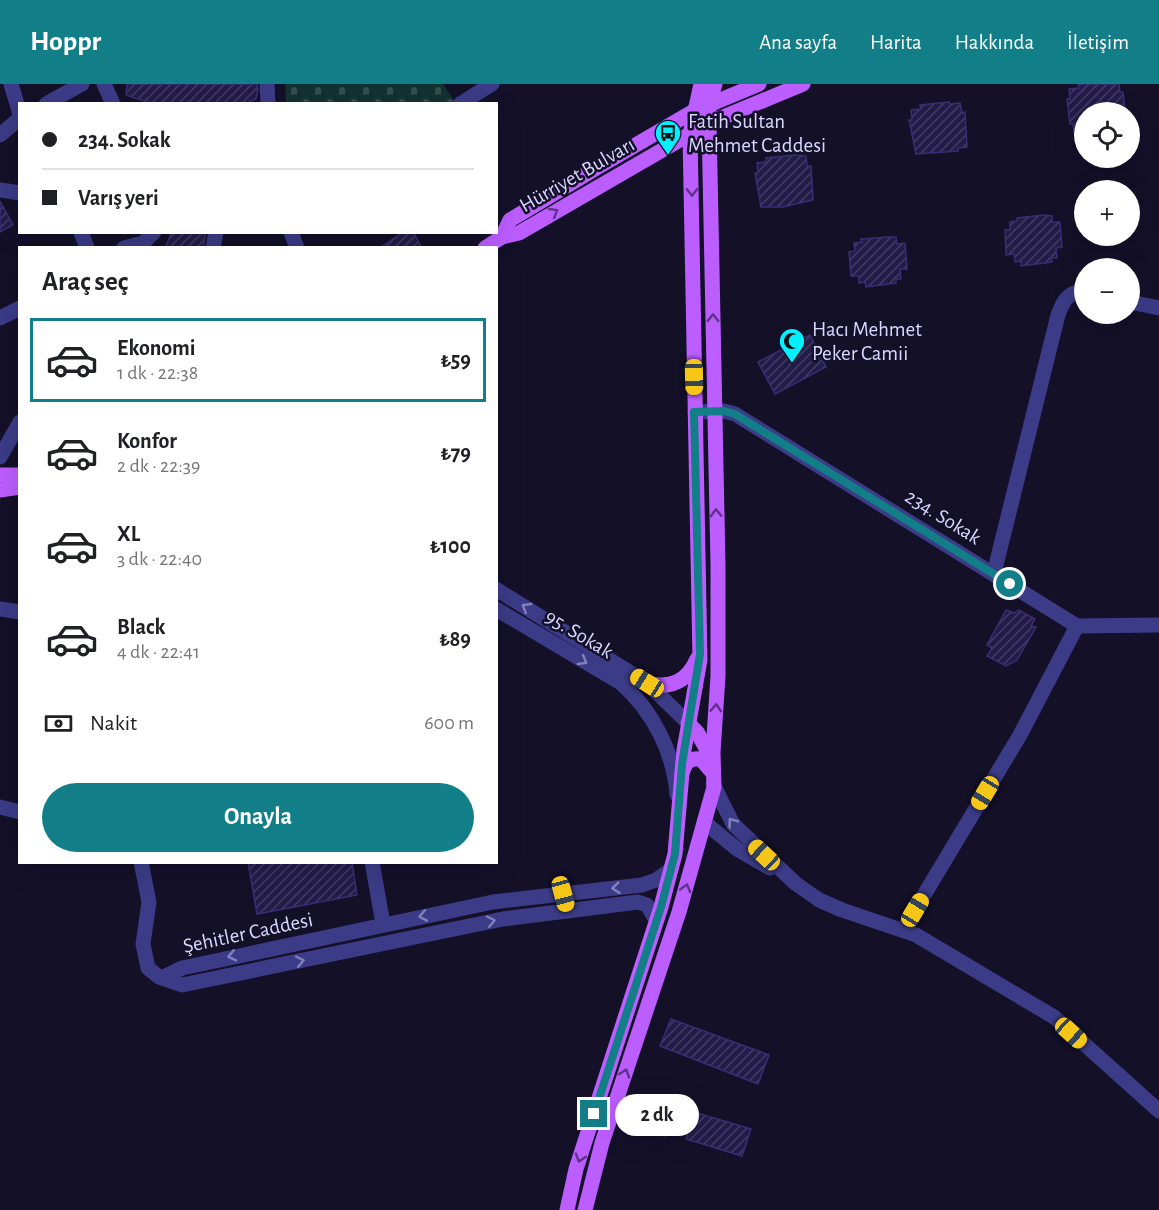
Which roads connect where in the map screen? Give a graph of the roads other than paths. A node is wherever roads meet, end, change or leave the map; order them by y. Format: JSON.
{"nodes":[{"id":1,"x":11,"y":84,"type":"edge"},
{"id":2,"x":82,"y":84,"type":"edge"},
{"id":3,"x":268,"y":84,"type":"edge"},
{"id":4,"x":492,"y":84,"type":"edge"},
{"id":5,"x":701,"y":84,"type":"edge"},
{"id":6,"x":715,"y":84,"type":"edge"},
{"id":7,"x":759,"y":84,"type":"edge"},
{"id":8,"x":803,"y":84,"type":"edge"},
{"id":9,"x":108,"y":94,"type":"edge"},
{"id":10,"x":50,"y":102,"type":"edge"},
{"id":11,"x":122,"y":102,"type":"edge"},
{"id":12,"x":267,"y":102,"type":"edge"},
{"id":13,"x":463,"y":102,"type":"edge"},
{"id":14,"x":709,"y":104,"type":"junction"},
{"id":15,"x":18,"y":109,"type":"edge"},
{"id":16,"x":694,"y":111,"type":"junction"},
{"id":17,"x":18,"y":118,"type":"edge"},
{"id":18,"x":709,"y":123,"type":"junction"},
{"id":19,"x":690,"y":134,"type":"junction"},
{"id":20,"x":0,"y":135,"type":"edge"},
{"id":21,"x":0,"y":190,"type":"edge"},
{"id":22,"x":18,"y":193,"type":"edge"},
{"id":23,"x":152,"y":234,"type":"edge"},
{"id":24,"x":502,"y":237,"type":"junction"},
{"id":25,"x":132,"y":246,"type":"edge"},
{"id":26,"x":488,"y":246,"type":"edge"},
{"id":27,"x":1074,"y":293,"type":"edge"},
{"id":28,"x":1140,"y":304,"type":"edge"},
{"id":29,"x":1159,"y":308,"type":"edge"},
{"id":30,"x":18,"y":309,"type":"edge"},
{"id":31,"x":0,"y":318,"type":"edge"},
{"id":32,"x":713,"y":411,"type":"junction"},
{"id":33,"x":694,"y":412,"type":"junction"},
{"id":34,"x":18,"y":426,"type":"edge"},
{"id":35,"x":0,"y":457,"type":"edge"},
{"id":36,"x":0,"y":475,"type":"edge"},
{"id":37,"x":18,"y":475,"type":"edge"},
{"id":38,"x":18,"y":487,"type":"edge"},
{"id":39,"x":0,"y":490,"type":"edge"},
{"id":40,"x":994,"y":573,"type":"junction"},
{"id":41,"x":498,"y":591,"type":"edge"},
{"id":42,"x":0,"y":609,"type":"edge"},
{"id":43,"x":498,"y":610,"type":"edge"},
{"id":44,"x":18,"y":612,"type":"edge"},
{"id":45,"x":1159,"y":625,"type":"edge"},
{"id":46,"x":1077,"y":626,"type":"junction"},
{"id":47,"x":700,"y":654,"type":"junction"},
{"id":48,"x":647,"y":683,"type":"junction"},
{"id":49,"x":688,"y":723,"type":"junction"},
{"id":50,"x":713,"y":776,"type":"junction"},
{"id":51,"x":680,"y":778,"type":"junction"},
{"id":52,"x":678,"y":798,"type":"junction"},
{"id":53,"x":0,"y":807,"type":"edge"},
{"id":54,"x":18,"y":812,"type":"edge"},
{"id":55,"x":704,"y":822,"type":"junction"},
{"id":56,"x":141,"y":864,"type":"edge"},
{"id":57,"x":372,"y":864,"type":"edge"},
{"id":58,"x":670,"y":870,"type":"junction"},
{"id":59,"x":788,"y":878,"type":"junction"},
{"id":60,"x":563,"y":894,"type":"junction"},
{"id":61,"x":567,"y":910,"type":"junction"},
{"id":62,"x":656,"y":920,"type":"junction"},
{"id":63,"x":383,"y":924,"type":"junction"},
{"id":64,"x":903,"y":930,"type":"junction"},
{"id":65,"x":336,"y":935,"type":"junction"},
{"id":66,"x":269,"y":948,"type":"junction"},
{"id":67,"x":340,"y":953,"type":"junction"},
{"id":68,"x":273,"y":967,"type":"junction"},
{"id":69,"x":162,"y":978,"type":"junction"},
{"id":70,"x":1159,"y":1111,"type":"edge"},
{"id":71,"x":567,"y":1210,"type":"edge"},
{"id":72,"x":585,"y":1210,"type":"edge"}],
"edges":[{"from":1,"to":15,"type":"street"},
{"from":2,"to":10,"type":"street"},
{"from":3,"to":12,"type":"street"},
{"from":4,"to":13,"type":"street"},
{"from":5,"to":16,"type":"main road"},
{"from":6,"to":14,"type":"main road"},
{"from":7,"to":14,"type":"main road","name":"Hürriyet Bulvarı"},
{"from":8,"to":18,"type":"main road","name":"Hürriyet Bulvarı"},
{"from":9,"to":11,"type":"street"},
{"from":14,"to":16,"type":"main road","name":"Hürriyet Bulvarı"},
{"from":14,"to":18,"type":"main road"},
{"from":16,"to":19,"type":"main road"},
{"from":16,"to":24,"type":"main road","name":"Hürriyet Bulvarı"},
{"from":17,"to":20,"type":"street"},
{"from":18,"to":19,"type":"main road","name":"Hürriyet Bulvarı"},
{"from":32,"to":18,"type":"main road","one_way":true},
{"from":24,"to":19,"type":"main road","name":"Hürriyet Bulvarı","one_way":true},
{"from":19,"to":33,"type":"main road","one_way":true},
{"from":21,"to":22,"type":"street"},
{"from":23,"to":25,"type":"street"},
{"from":24,"to":26,"type":"main road","name":"Hürriyet Bulvarı"},
{"from":27,"to":40,"type":"street"},
{"from":28,"to":29,"type":"street"},
{"from":30,"to":31,"type":"street"},
{"from":32,"to":33,"type":"street","name":"234. Sokak"},
{"from":32,"to":40,"type":"street","name":"234. Sokak"},
{"from":50,"to":32,"type":"main road","one_way":true},
{"from":33,"to":47,"type":"main road"},
{"from":34,"to":35,"type":"street"},
{"from":36,"to":37,"type":"main road"},
{"from":38,"to":39,"type":"main road"},
{"from":40,"to":46,"type":"street","name":"234. Sokak"},
{"from":48,"to":41,"type":"street","name":"95. Sokak","one_way":true},
{"from":42,"to":44,"type":"street"},
{"from":43,"to":52,"type":"street","name":"95. Sokak","one_way":true},
{"from":45,"to":46,"type":"street"},
{"from":46,"to":64,"type":"street"},
{"from":47,"to":48,"type":"main road"},
{"from":47,"to":49,"type":"main road"},
{"from":48,"to":49,"type":"street","name":"95. Sokak"},
{"from":49,"to":50,"type":"main road"},
{"from":49,"to":51,"type":"main road"},
{"from":50,"to":51,"type":"main road"},
{"from":50,"to":55,"type":"main road"},
{"from":59,"to":50,"type":"street","one_way":true},
{"from":51,"to":52,"type":"main road"},
{"from":52,"to":55,"type":"main road"},
{"from":52,"to":58,"type":"main road"},
{"from":53,"to":54,"type":"street"},
{"from":55,"to":59,"type":"street"},
{"from":72,"to":55,"type":"main road","one_way":true},
{"from":56,"to":69,"type":"street"},
{"from":57,"to":63,"type":"street"},
{"from":58,"to":60,"type":"street","name":"Şehitler Caddesi","one_way":true},
{"from":58,"to":62,"type":"main road"},
{"from":59,"to":64,"type":"street"},
{"from":60,"to":61,"type":"street"},
{"from":60,"to":63,"type":"street","name":"Şehitler Caddesi","one_way":true},
{"from":61,"to":62,"type":"street","name":"Şehitler Caddesi"},
{"from":67,"to":61,"type":"street","name":"Şehitler Caddesi","one_way":true},
{"from":62,"to":71,"type":"main road","one_way":true},
{"from":63,"to":65,"type":"street","name":"Şehitler Caddesi"},
{"from":64,"to":70,"type":"street"},
{"from":65,"to":66,"type":"street","name":"Şehitler Caddesi"},
{"from":65,"to":67,"type":"street"},
{"from":66,"to":68,"type":"street"},
{"from":66,"to":69,"type":"street","name":"Şehitler Caddesi","one_way":true},
{"from":68,"to":67,"type":"street","name":"Şehitler Caddesi","one_way":true},
{"from":68,"to":69,"type":"street","name":"Şehitler Caddesi"}]}
